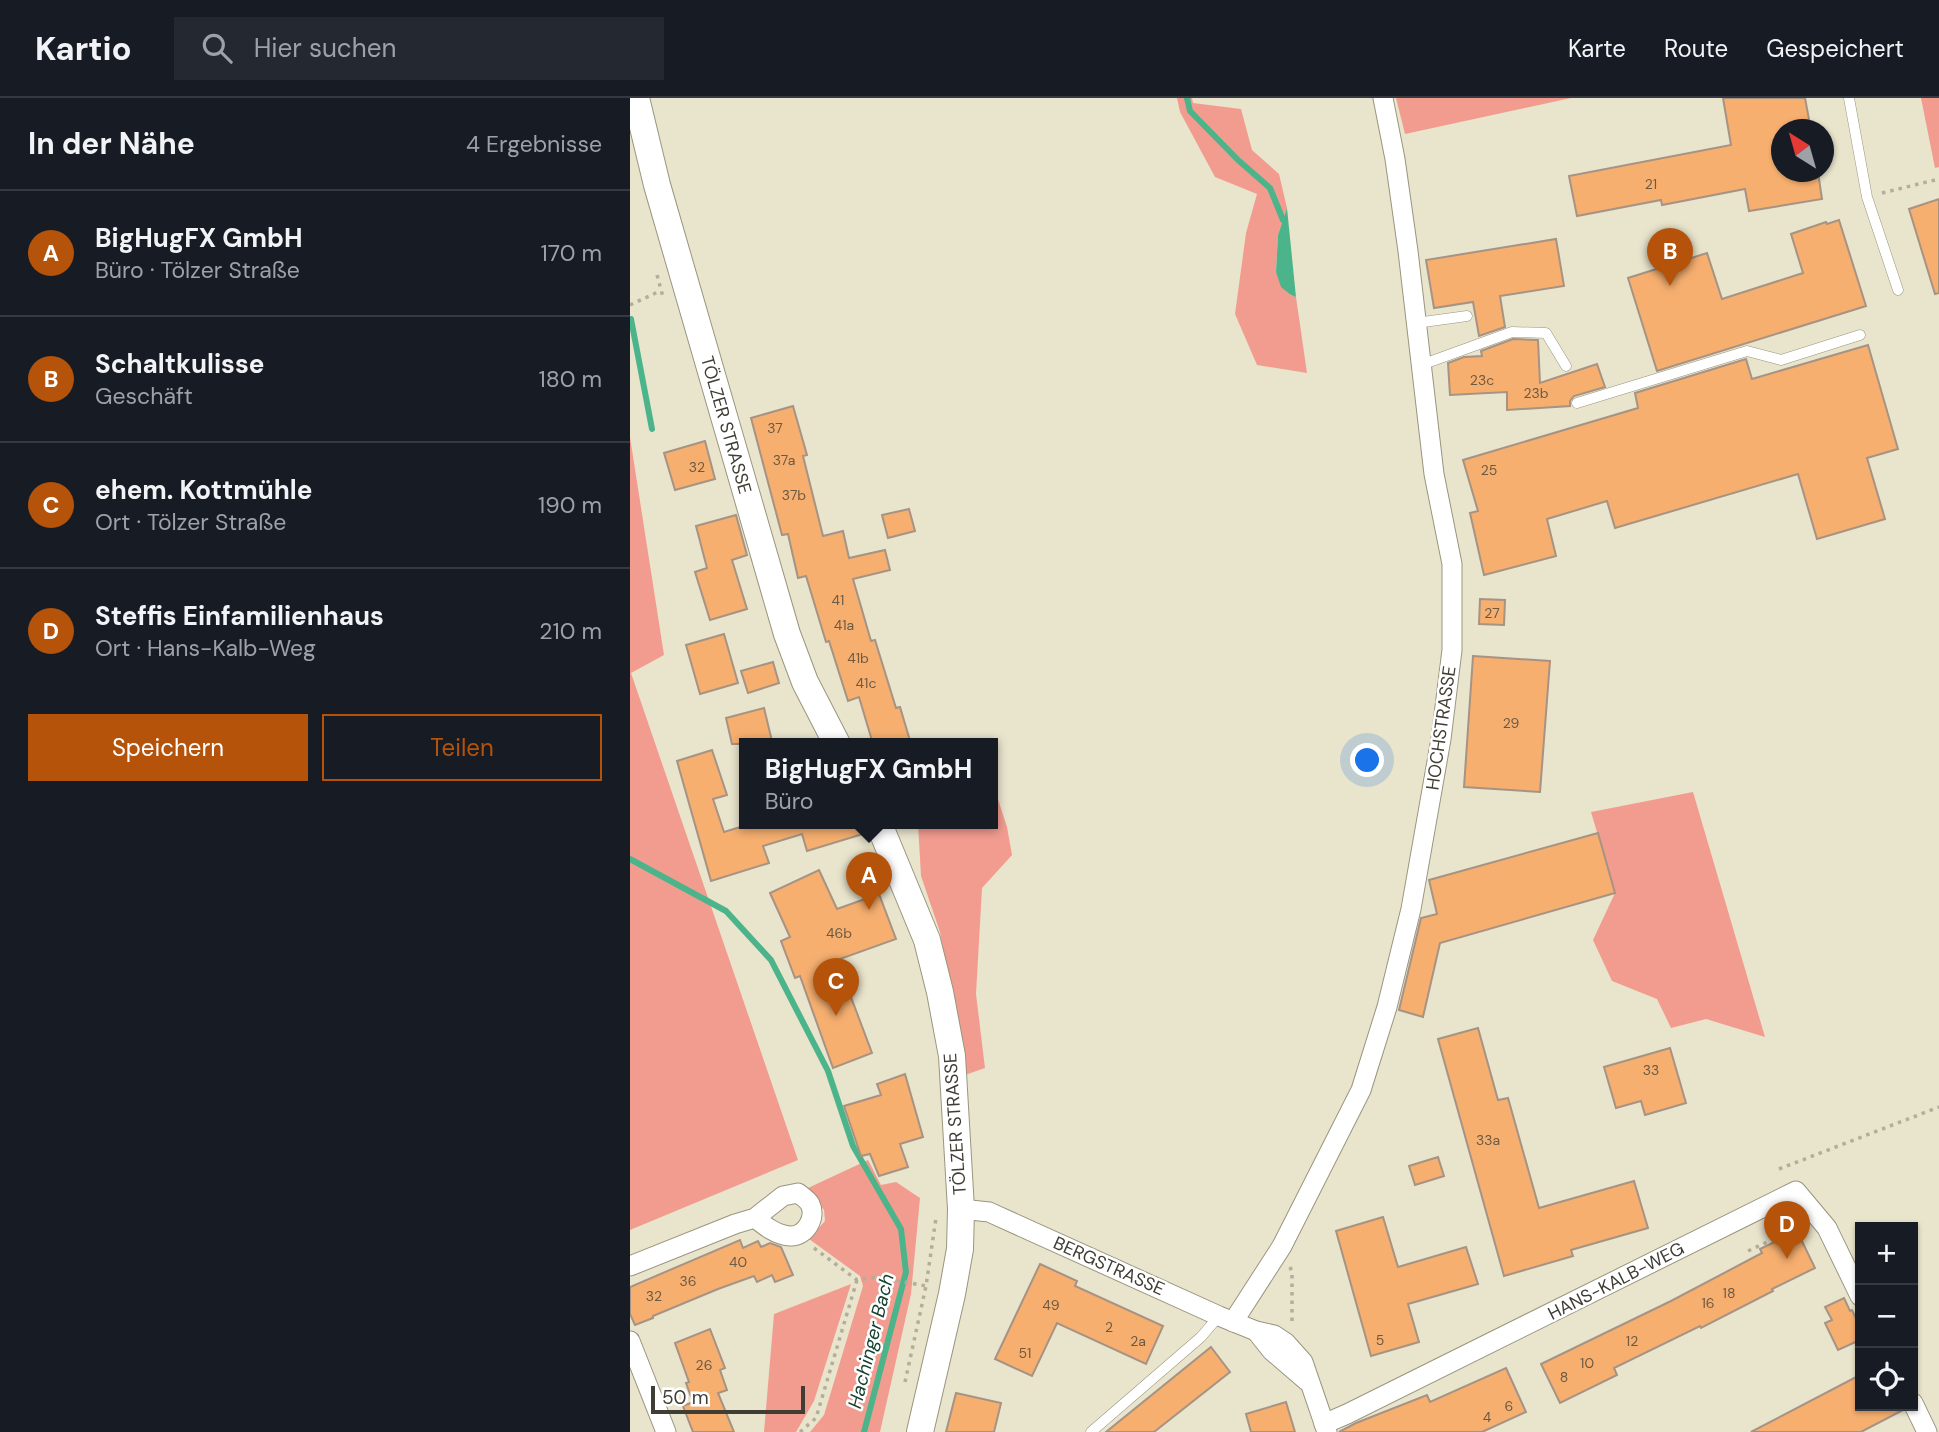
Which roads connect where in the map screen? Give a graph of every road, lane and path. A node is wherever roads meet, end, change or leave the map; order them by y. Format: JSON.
{"nodes":[{"id":1,"x":635,"y":98,"type":"edge"},
{"id":2,"x":1383,"y":98,"type":"edge"},
{"id":3,"x":1849,"y":98,"type":"edge"},
{"id":4,"x":1939,"y":179,"type":"edge"},
{"id":5,"x":1867,"y":197,"type":"junction"},
{"id":6,"x":1898,"y":289,"type":"dead end"},
{"id":7,"x":651,"y":295,"type":"dead end"},
{"id":8,"x":630,"y":304,"type":"edge"},
{"id":9,"x":1467,"y":316,"type":"dead end"},
{"id":10,"x":1416,"y":323,"type":"junction"},
{"id":11,"x":1860,"y":335,"type":"dead end"},
{"id":12,"x":1421,"y":365,"type":"junction"},
{"id":13,"x":1566,"y":366,"type":"dead end"},
{"id":14,"x":1577,"y":403,"type":"dead end"},
{"id":15,"x":834,"y":738,"type":"edge"},
{"id":16,"x":881,"y":829,"type":"edge"},
{"id":17,"x":1939,"y":1107,"type":"edge"},
{"id":18,"x":1780,"y":1169,"type":"dead end"},
{"id":19,"x":949,"y":1208,"type":"junction"},
{"id":20,"x":755,"y":1218,"type":"junction"},
{"id":21,"x":800,"y":1235,"type":"junction"},
{"id":22,"x":1778,"y":1237,"type":"dead end"},
{"id":23,"x":1748,"y":1251,"type":"dead end"},
{"id":24,"x":630,"y":1266,"type":"edge"},
{"id":25,"x":857,"y":1280,"type":"junction"},
{"id":26,"x":926,"y":1286,"type":"junction"},
{"id":27,"x":1855,"y":1286,"type":"edge"},
{"id":28,"x":1226,"y":1319,"type":"junction"},
{"id":29,"x":630,"y":1340,"type":"edge"},
{"id":30,"x":903,"y":1392,"type":"dead end"},
{"id":31,"x":1917,"y":1411,"type":"edge"},
{"id":32,"x":1326,"y":1428,"type":"edge"},
{"id":33,"x":666,"y":1432,"type":"edge"},
{"id":34,"x":800,"y":1432,"type":"edge"},
{"id":35,"x":920,"y":1432,"type":"edge"},
{"id":36,"x":1091,"y":1432,"type":"edge"},
{"id":37,"x":1927,"y":1432,"type":"edge"}],
"edges":[{"from":1,"to":15,"type":"main road","name":"TÖLZER STRASSE"},
{"from":2,"to":10,"type":"street","name":"HOCHSTRASSE"},
{"from":3,"to":5,"type":"lane"},
{"from":4,"to":5,"type":"path"},
{"from":5,"to":6,"type":"lane"},
{"from":7,"to":8,"type":"path"},
{"from":9,"to":10,"type":"lane"},
{"from":10,"to":12,"type":"street","name":"HOCHSTRASSE"},
{"from":11,"to":14,"type":"lane"},
{"from":12,"to":13,"type":"lane"},
{"from":12,"to":28,"type":"street","name":"HOCHSTRASSE"},
{"from":16,"to":19,"type":"main road","name":"TÖLZER STRASSE"},
{"from":17,"to":18,"type":"path"},
{"from":19,"to":26,"type":"path"},
{"from":19,"to":28,"type":"street","name":"BERGSTRASSE"},
{"from":19,"to":35,"type":"main road","name":"TÖLZER STRASSE"},
{"from":20,"to":21,"type":"street"},
{"from":20,"to":21,"type":"street"},
{"from":20,"to":24,"type":"street"},
{"from":21,"to":25,"type":"path"},
{"from":22,"to":23,"type":"path"},
{"from":25,"to":26,"type":"path"},
{"from":25,"to":34,"type":"path"},
{"from":26,"to":30,"type":"path"},
{"from":27,"to":32,"type":"street","name":"HANS-KALB-WEG"},
{"from":28,"to":32,"type":"street","name":"BERGSTRASSE"},
{"from":28,"to":36,"type":"lane","name":"HOCHSTRASSE"},
{"from":29,"to":33,"type":"street"},
{"from":31,"to":37,"type":"street"}]}
